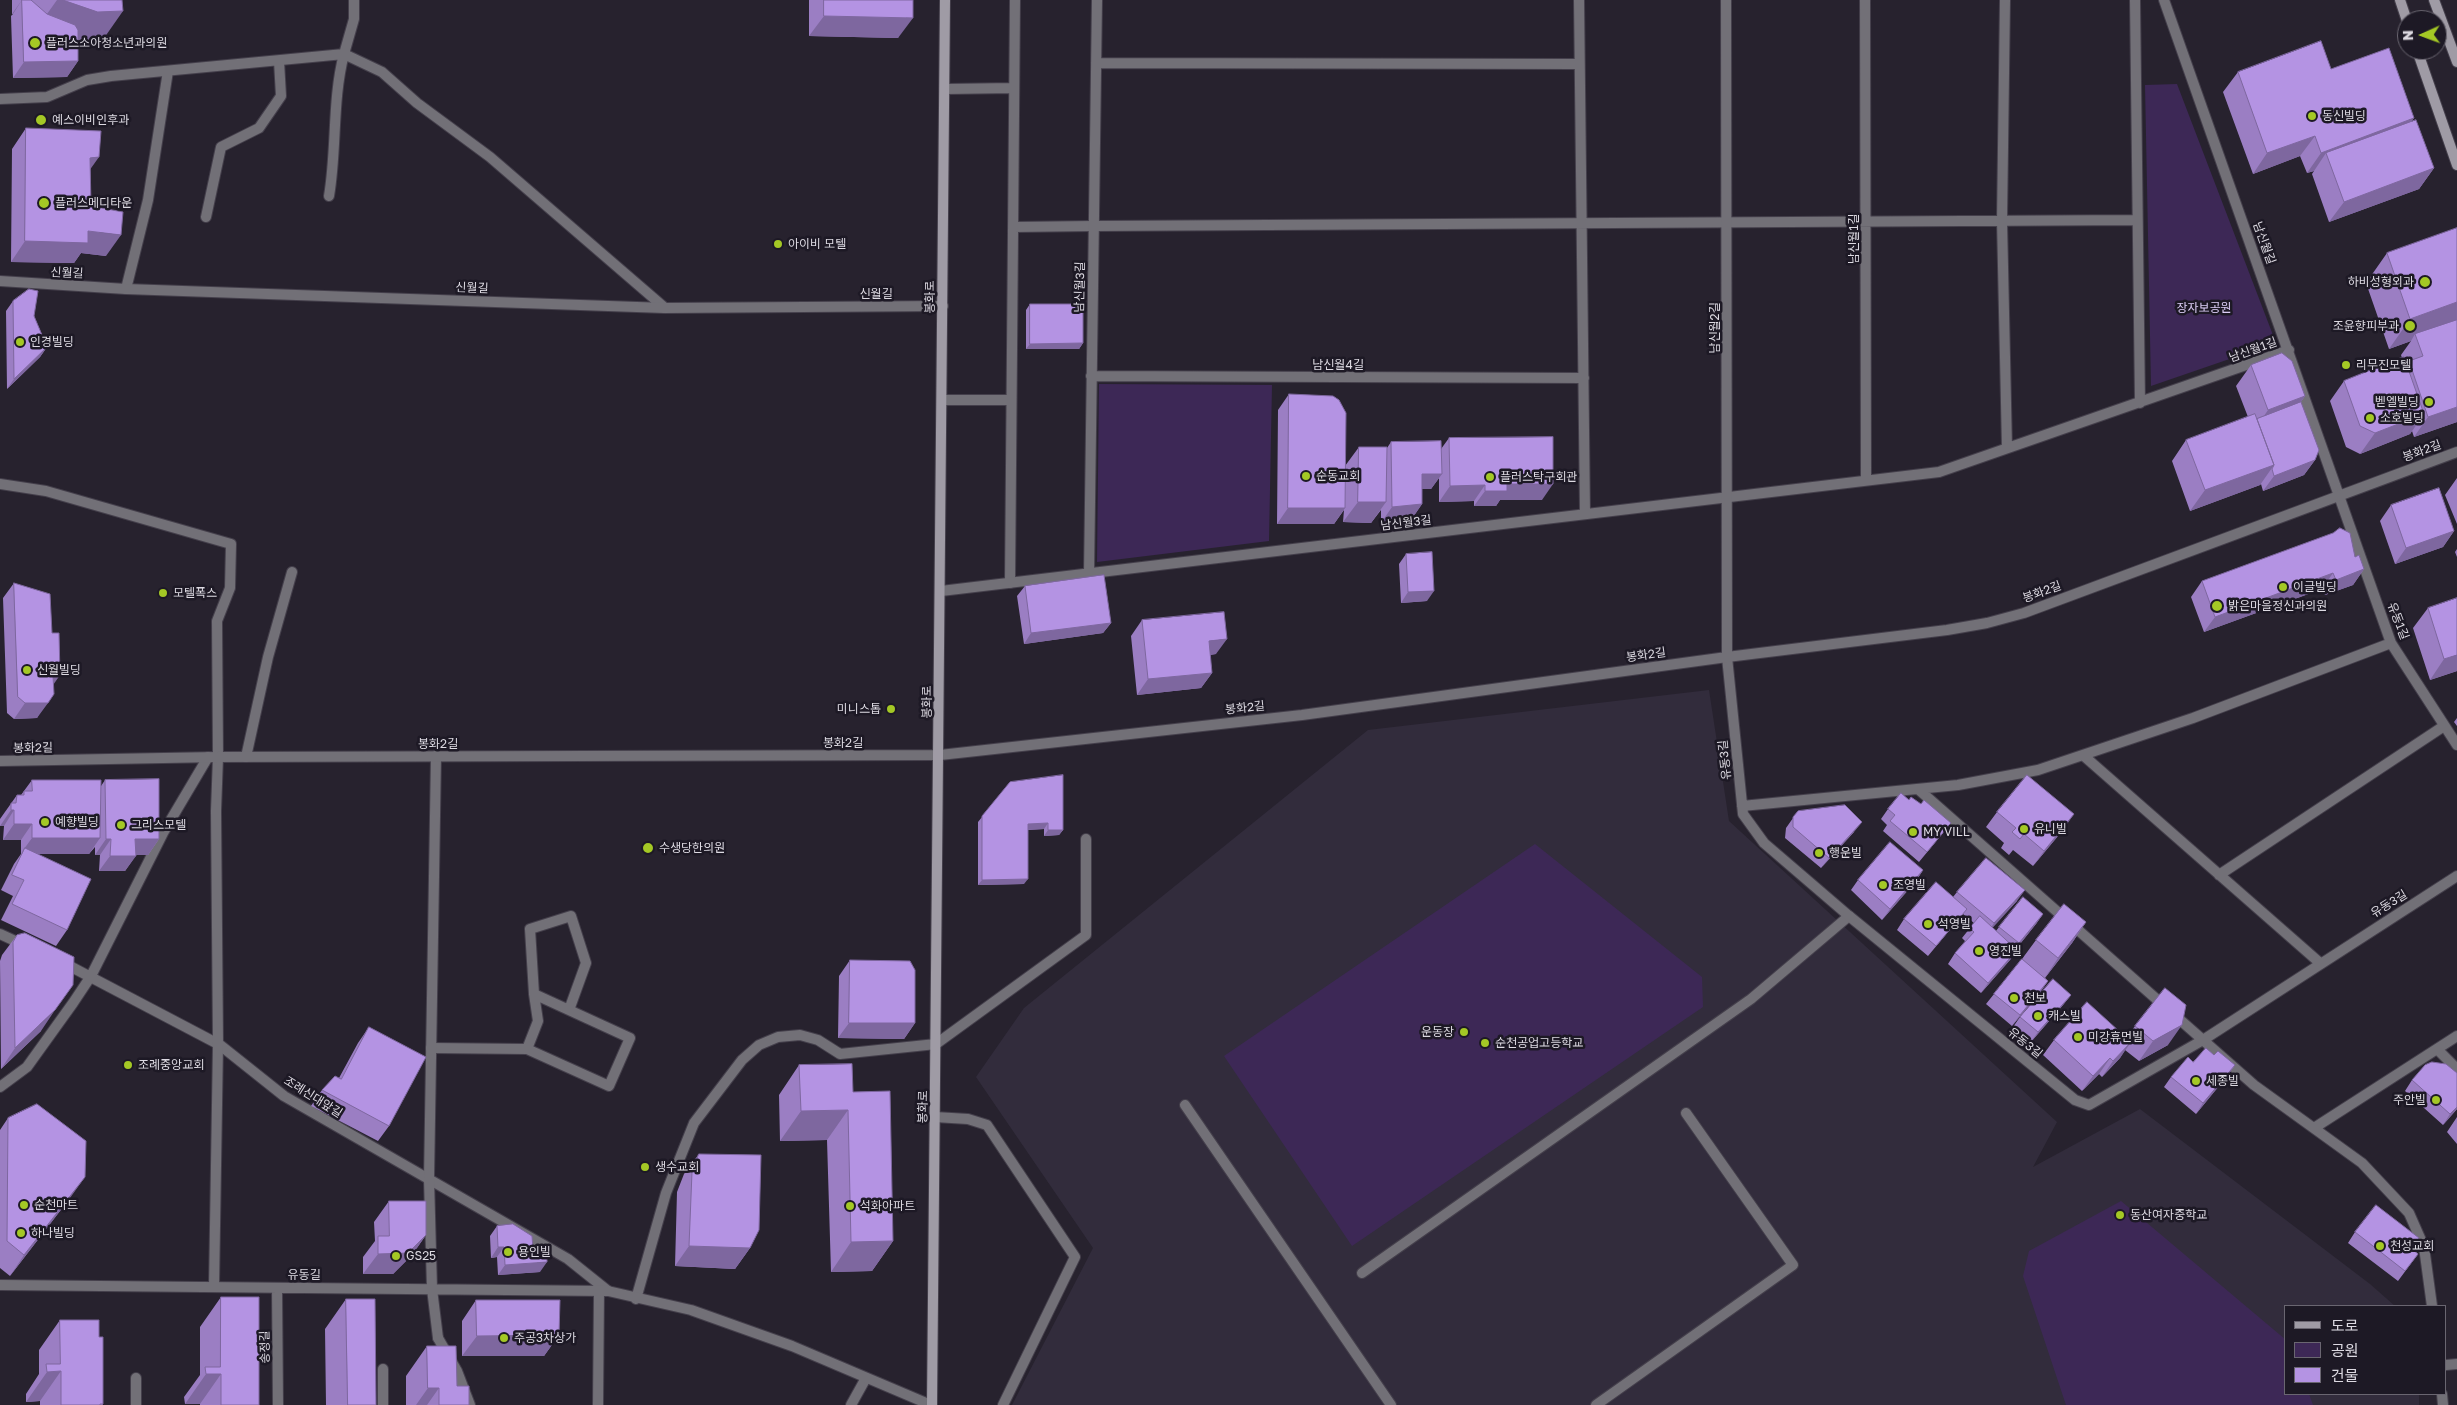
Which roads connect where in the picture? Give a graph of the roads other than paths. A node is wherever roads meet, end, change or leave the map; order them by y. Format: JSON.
{"nodes":[{"id":1,"x":354,"y":0,"type":"edge"},
{"id":2,"x":945,"y":0,"type":"edge"},
{"id":3,"x":1015,"y":0,"type":"edge"},
{"id":4,"x":1097,"y":0,"type":"edge"},
{"id":5,"x":1579,"y":0,"type":"edge"},
{"id":6,"x":1726,"y":0,"type":"edge"},
{"id":7,"x":1865,"y":0,"type":"edge"},
{"id":8,"x":2004,"y":0,"type":"edge"},
{"id":9,"x":2135,"y":0,"type":"edge"},
{"id":10,"x":2164,"y":0,"type":"edge"},
{"id":11,"x":2434,"y":0,"type":"edge"},
{"id":12,"x":344,"y":54,"type":"junction"},
{"id":13,"x":2420,"y":60,"type":"edge"},
{"id":14,"x":279,"y":61,"type":"junction"},
{"id":15,"x":2457,"y":62,"type":"edge"},
{"id":16,"x":1096,"y":63,"type":"junction"},
{"id":17,"x":1579,"y":64,"type":"junction"},
{"id":18,"x":168,"y":71,"type":"junction"},
{"id":19,"x":1014,"y":88,"type":"junction"},
{"id":20,"x":945,"y":89,"type":"junction"},
{"id":21,"x":0,"y":99,"type":"edge"},
{"id":22,"x":2457,"y":165,"type":"edge"},
{"id":23,"x":329,"y":196,"type":"dead end"},
{"id":24,"x":206,"y":217,"type":"dead end"},
{"id":25,"x":2136,"y":220,"type":"junction"},
{"id":26,"x":1866,"y":221,"type":"junction"},
{"id":27,"x":2002,"y":221,"type":"junction"},
{"id":28,"x":1728,"y":222,"type":"junction"},
{"id":29,"x":1582,"y":225,"type":"junction"},
{"id":30,"x":1094,"y":226,"type":"junction"},
{"id":31,"x":1013,"y":227,"type":"junction"},
{"id":32,"x":0,"y":281,"type":"edge"},
{"id":33,"x":126,"y":289,"type":"junction"},
{"id":34,"x":943,"y":306,"type":"junction"},
{"id":35,"x":665,"y":308,"type":"junction"},
{"id":36,"x":2289,"y":350,"type":"junction"},
{"id":37,"x":1091,"y":376,"type":"junction"},
{"id":38,"x":1584,"y":378,"type":"junction"},
{"id":39,"x":942,"y":400,"type":"junction"},
{"id":40,"x":1011,"y":400,"type":"junction"},
{"id":41,"x":2140,"y":403,"type":"junction"},
{"id":42,"x":2007,"y":448,"type":"junction"},
{"id":43,"x":2457,"y":452,"type":"edge"},
{"id":44,"x":1866,"y":479,"type":"junction"},
{"id":45,"x":0,"y":484,"type":"edge"},
{"id":46,"x":2339,"y":495,"type":"junction"},
{"id":47,"x":1727,"y":497,"type":"junction"},
{"id":48,"x":1585,"y":514,"type":"junction"},
{"id":49,"x":292,"y":572,"type":"dead end"},
{"id":50,"x":1088,"y":574,"type":"junction"},
{"id":51,"x":1010,"y":583,"type":"junction"},
{"id":52,"x":941,"y":591,"type":"junction"},
{"id":53,"x":2391,"y":643,"type":"junction"},
{"id":54,"x":1727,"y":657,"type":"junction"},
{"id":55,"x":2444,"y":726,"type":"junction"},
{"id":56,"x":2457,"y":745,"type":"edge"},
{"id":57,"x":940,"y":755,"type":"junction"},
{"id":58,"x":436,"y":756,"type":"junction"},
{"id":59,"x":2084,"y":756,"type":"junction"},
{"id":60,"x":213,"y":757,"type":"junction"},
{"id":61,"x":246,"y":757,"type":"junction"},
{"id":62,"x":0,"y":761,"type":"edge"},
{"id":63,"x":1918,"y":789,"type":"junction"},
{"id":64,"x":1742,"y":806,"type":"junction"},
{"id":65,"x":1086,"y":839,"type":"dead end"},
{"id":66,"x":2219,"y":874,"type":"junction"},
{"id":67,"x":2457,"y":876,"type":"edge"},
{"id":68,"x":1849,"y":916,"type":"junction"},
{"id":69,"x":0,"y":934,"type":"edge"},
{"id":70,"x":36,"y":950,"type":"edge"},
{"id":71,"x":54,"y":959,"type":"edge"},
{"id":72,"x":2320,"y":963,"type":"junction"},
{"id":73,"x":91,"y":976,"type":"junction"},
{"id":74,"x":534,"y":994,"type":"junction"},
{"id":75,"x":569,"y":1010,"type":"junction"},
{"id":76,"x":2457,"y":1036,"type":"edge"},
{"id":77,"x":2203,"y":1040,"type":"junction"},
{"id":78,"x":218,"y":1044,"type":"junction"},
{"id":79,"x":936,"y":1044,"type":"junction"},
{"id":80,"x":431,"y":1048,"type":"junction"},
{"id":81,"x":527,"y":1049,"type":"junction"},
{"id":82,"x":2437,"y":1049,"type":"junction"},
{"id":83,"x":2457,"y":1069,"type":"edge"},
{"id":84,"x":0,"y":1087,"type":"edge"},
{"id":85,"x":1185,"y":1105,"type":"dead end"},
{"id":86,"x":1686,"y":1113,"type":"dead end"},
{"id":87,"x":935,"y":1117,"type":"junction"},
{"id":88,"x":2314,"y":1128,"type":"junction"},
{"id":89,"x":429,"y":1179,"type":"junction"},
{"id":90,"x":1362,"y":1273,"type":"dead end"},
{"id":91,"x":0,"y":1285,"type":"edge"},
{"id":92,"x":214,"y":1287,"type":"junction"},
{"id":93,"x":277,"y":1288,"type":"junction"},
{"id":94,"x":432,"y":1289,"type":"junction"},
{"id":95,"x":604,"y":1291,"type":"junction"},
{"id":96,"x":636,"y":1299,"type":"junction"},
{"id":97,"x":2432,"y":1305,"type":"edge"},
{"id":98,"x":383,"y":1369,"type":"dead end"},
{"id":99,"x":136,"y":1378,"type":"dead end"},
{"id":100,"x":866,"y":1378,"type":"junction"},
{"id":101,"x":136,"y":1405,"type":"edge"},
{"id":102,"x":278,"y":1405,"type":"edge"},
{"id":103,"x":383,"y":1405,"type":"edge"},
{"id":104,"x":470,"y":1405,"type":"edge"},
{"id":105,"x":598,"y":1405,"type":"edge"},
{"id":106,"x":851,"y":1405,"type":"edge"},
{"id":107,"x":931,"y":1405,"type":"edge"},
{"id":108,"x":1003,"y":1405,"type":"edge"},
{"id":109,"x":1391,"y":1405,"type":"edge"},
{"id":110,"x":1596,"y":1405,"type":"edge"}],
"edges":[{"from":1,"to":12,"type":"street"},
{"from":2,"to":20,"type":"main road","name":"봉화로"},
{"from":3,"to":19,"type":"street"},
{"from":4,"to":16,"type":"street","name":"남신월3길"},
{"from":5,"to":17,"type":"street"},
{"from":6,"to":28,"type":"street","name":"남신월2길"},
{"from":7,"to":26,"type":"street","name":"남신월1길"},
{"from":8,"to":27,"type":"street"},
{"from":9,"to":25,"type":"street"},
{"from":10,"to":36,"type":"street","name":"남신월길"},
{"from":11,"to":15,"type":"main road"},
{"from":12,"to":14,"type":"street"},
{"from":12,"to":23,"type":"street"},
{"from":12,"to":35,"type":"street"},
{"from":13,"to":22,"type":"main road"},
{"from":14,"to":18,"type":"street"},
{"from":14,"to":24,"type":"street"},
{"from":16,"to":17,"type":"street"},
{"from":16,"to":30,"type":"street","name":"남신월3길"},
{"from":17,"to":29,"type":"street"},
{"from":18,"to":21,"type":"street"},
{"from":18,"to":33,"type":"street"},
{"from":19,"to":20,"type":"street"},
{"from":19,"to":31,"type":"street"},
{"from":20,"to":34,"type":"main road","name":"봉화로"},
{"from":25,"to":27,"type":"street"},
{"from":25,"to":41,"type":"street"},
{"from":26,"to":27,"type":"street"},
{"from":26,"to":28,"type":"street"},
{"from":26,"to":44,"type":"street","name":"남신월1길"},
{"from":27,"to":42,"type":"street"},
{"from":28,"to":29,"type":"street"},
{"from":28,"to":47,"type":"street","name":"남신월2길"},
{"from":29,"to":30,"type":"street"},
{"from":29,"to":38,"type":"street"},
{"from":30,"to":31,"type":"street"},
{"from":30,"to":37,"type":"street","name":"남신월3길"},
{"from":31,"to":40,"type":"street"},
{"from":32,"to":33,"type":"street","name":"신월길"},
{"from":33,"to":35,"type":"street","name":"신월길"},
{"from":34,"to":35,"type":"street","name":"신월길"},
{"from":34,"to":39,"type":"main road","name":"봉화로"},
{"from":36,"to":41,"type":"street","name":"남신월1길"},
{"from":36,"to":46,"type":"street","name":"남신월길"},
{"from":37,"to":38,"type":"street","name":"남신월4길"},
{"from":37,"to":50,"type":"street","name":"남신월3길"},
{"from":38,"to":48,"type":"street"},
{"from":39,"to":40,"type":"street"},
{"from":39,"to":52,"type":"main road","name":"봉화로"},
{"from":40,"to":51,"type":"street"},
{"from":41,"to":42,"type":"street","name":"남신월1길"},
{"from":42,"to":44,"type":"street","name":"남신월1길"},
{"from":43,"to":46,"type":"street","name":"봉화2길"},
{"from":44,"to":47,"type":"street","name":"남신월1길"},
{"from":45,"to":60,"type":"street"},
{"from":46,"to":53,"type":"street","name":"유동1길"},
{"from":46,"to":54,"type":"street","name":"봉화2길"},
{"from":47,"to":48,"type":"street","name":"남신월3길"},
{"from":47,"to":54,"type":"street","name":"남신월2길"},
{"from":48,"to":50,"type":"street","name":"남신월3길"},
{"from":49,"to":61,"type":"street"},
{"from":50,"to":51,"type":"street","name":"남신월3길"},
{"from":51,"to":52,"type":"street","name":"남신월3길"},
{"from":52,"to":57,"type":"main road","name":"봉화로"},
{"from":53,"to":55,"type":"street","name":"유동1길"},
{"from":53,"to":59,"type":"street"},
{"from":54,"to":57,"type":"street","name":"봉화2길"},
{"from":54,"to":64,"type":"street","name":"유동3길"},
{"from":55,"to":56,"type":"street","name":"유동1길"},
{"from":55,"to":66,"type":"street"},
{"from":57,"to":58,"type":"street","name":"봉화2길"},
{"from":57,"to":79,"type":"main road","name":"봉화로"},
{"from":58,"to":61,"type":"street","name":"봉화2길"},
{"from":58,"to":80,"type":"street"},
{"from":59,"to":63,"type":"street"},
{"from":59,"to":66,"type":"street"},
{"from":60,"to":61,"type":"street","name":"봉화2길"},
{"from":60,"to":62,"type":"street","name":"봉화2길"},
{"from":60,"to":73,"type":"street"},
{"from":60,"to":78,"type":"street"},
{"from":63,"to":64,"type":"street"},
{"from":63,"to":77,"type":"street"},
{"from":64,"to":68,"type":"street","name":"유동3길"},
{"from":65,"to":79,"type":"street"},
{"from":66,"to":72,"type":"street"},
{"from":67,"to":72,"type":"street","name":"유동3길"},
{"from":68,"to":77,"type":"street","name":"유동3길"},
{"from":68,"to":90,"type":"street"},
{"from":69,"to":70,"type":"street"},
{"from":71,"to":73,"type":"street","name":"조례신대앞길"},
{"from":72,"to":77,"type":"street","name":"유동3길"},
{"from":73,"to":78,"type":"street","name":"조례신대앞길"},
{"from":73,"to":84,"type":"street"},
{"from":74,"to":75,"type":"street"},
{"from":74,"to":75,"type":"street"},
{"from":74,"to":81,"type":"street"},
{"from":75,"to":81,"type":"street"},
{"from":76,"to":82,"type":"street"},
{"from":77,"to":88,"type":"street"},
{"from":78,"to":89,"type":"street","name":"조례신대앞길"},
{"from":78,"to":92,"type":"street"},
{"from":79,"to":87,"type":"main road","name":"봉화로"},
{"from":79,"to":96,"type":"street"},
{"from":80,"to":81,"type":"street"},
{"from":80,"to":89,"type":"street"},
{"from":82,"to":83,"type":"street"},
{"from":82,"to":88,"type":"street"},
{"from":85,"to":109,"type":"street"},
{"from":86,"to":110,"type":"street"},
{"from":87,"to":107,"type":"main road","name":"봉화로"},
{"from":87,"to":108,"type":"street"},
{"from":88,"to":97,"type":"street"},
{"from":89,"to":94,"type":"street"},
{"from":89,"to":95,"type":"street","name":"조례신대앞길"},
{"from":91,"to":92,"type":"street","name":"유동길"},
{"from":92,"to":93,"type":"street","name":"유동길"},
{"from":93,"to":94,"type":"street","name":"유동길"},
{"from":93,"to":102,"type":"street","name":"송정길"},
{"from":94,"to":95,"type":"street","name":"유동길"},
{"from":94,"to":104,"type":"street"},
{"from":95,"to":96,"type":"street"},
{"from":95,"to":105,"type":"street"},
{"from":96,"to":100,"type":"street"},
{"from":98,"to":103,"type":"street"},
{"from":99,"to":101,"type":"street"},
{"from":100,"to":106,"type":"street"},
{"from":100,"to":107,"type":"street"}]}
